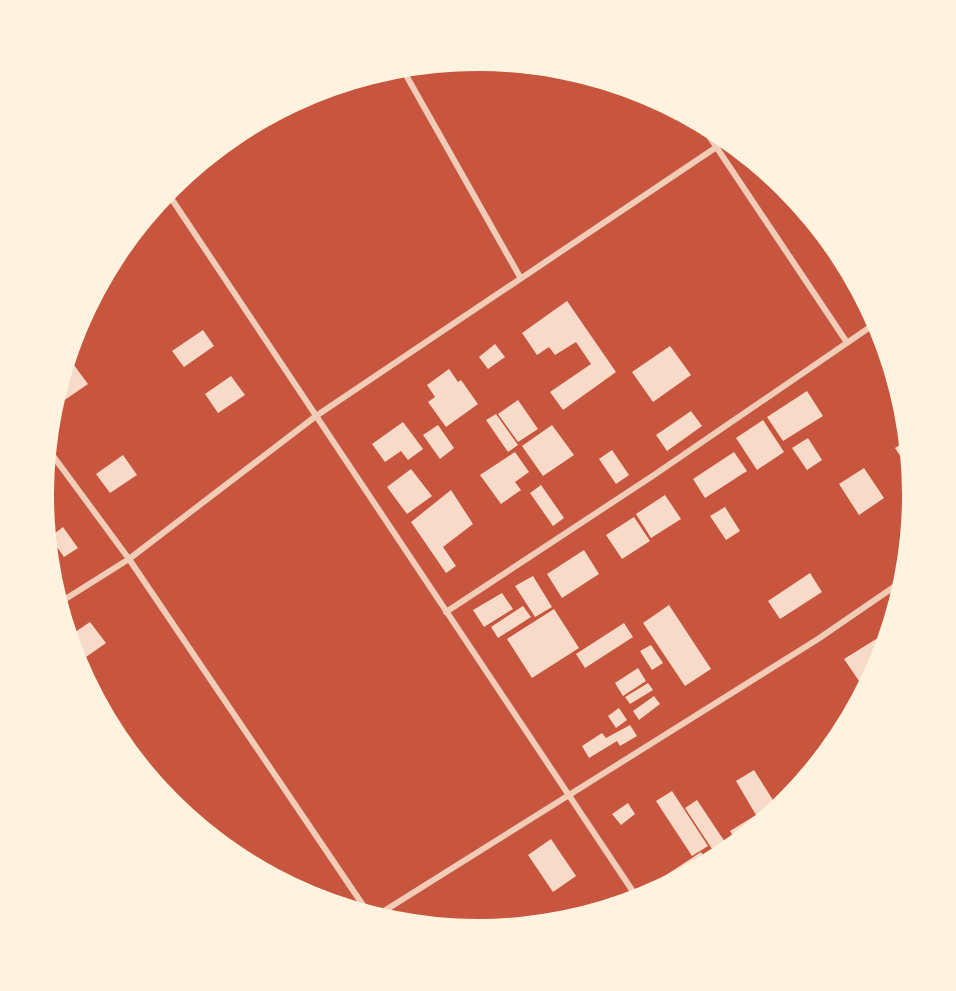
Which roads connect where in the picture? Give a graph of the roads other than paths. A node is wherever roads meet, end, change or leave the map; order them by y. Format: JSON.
{"nodes":[{"id":1,"x":408,"y":78,"type":"edge"},
{"id":2,"x":714,"y":143,"type":"edge"},
{"id":3,"x":717,"y":147,"type":"junction"},
{"id":4,"x":174,"y":201,"type":"edge"},
{"id":5,"x":520,"y":277,"type":"junction"},
{"id":6,"x":867,"y":327,"type":"edge"},
{"id":7,"x":846,"y":341,"type":"junction"},
{"id":8,"x":316,"y":416,"type":"junction"},
{"id":9,"x":56,"y":460,"type":"edge"},
{"id":10,"x":129,"y":559,"type":"junction"},
{"id":11,"x":892,"y":588,"type":"edge"},
{"id":12,"x":67,"y":598,"type":"edge"},
{"id":13,"x":446,"y":612,"type":"junction"},
{"id":14,"x":568,"y":796,"type":"junction"},
{"id":15,"x":632,"y":890,"type":"edge"},
{"id":16,"x":362,"y":903,"type":"edge"},
{"id":17,"x":387,"y":909,"type":"edge"}],
"edges":[{"from":1,"to":5,"type":"street"},
{"from":2,"to":3,"type":"street"},
{"from":3,"to":5,"type":"street"},
{"from":3,"to":7,"type":"street"},
{"from":4,"to":8,"type":"street"},
{"from":5,"to":8,"type":"street"},
{"from":6,"to":7,"type":"street"},
{"from":7,"to":13,"type":"street"},
{"from":8,"to":10,"type":"street"},
{"from":8,"to":13,"type":"street"},
{"from":9,"to":10,"type":"street"},
{"from":10,"to":12,"type":"street"},
{"from":10,"to":16,"type":"street"},
{"from":11,"to":14,"type":"street"},
{"from":13,"to":14,"type":"street"},
{"from":14,"to":15,"type":"street"},
{"from":14,"to":17,"type":"street"}]}
